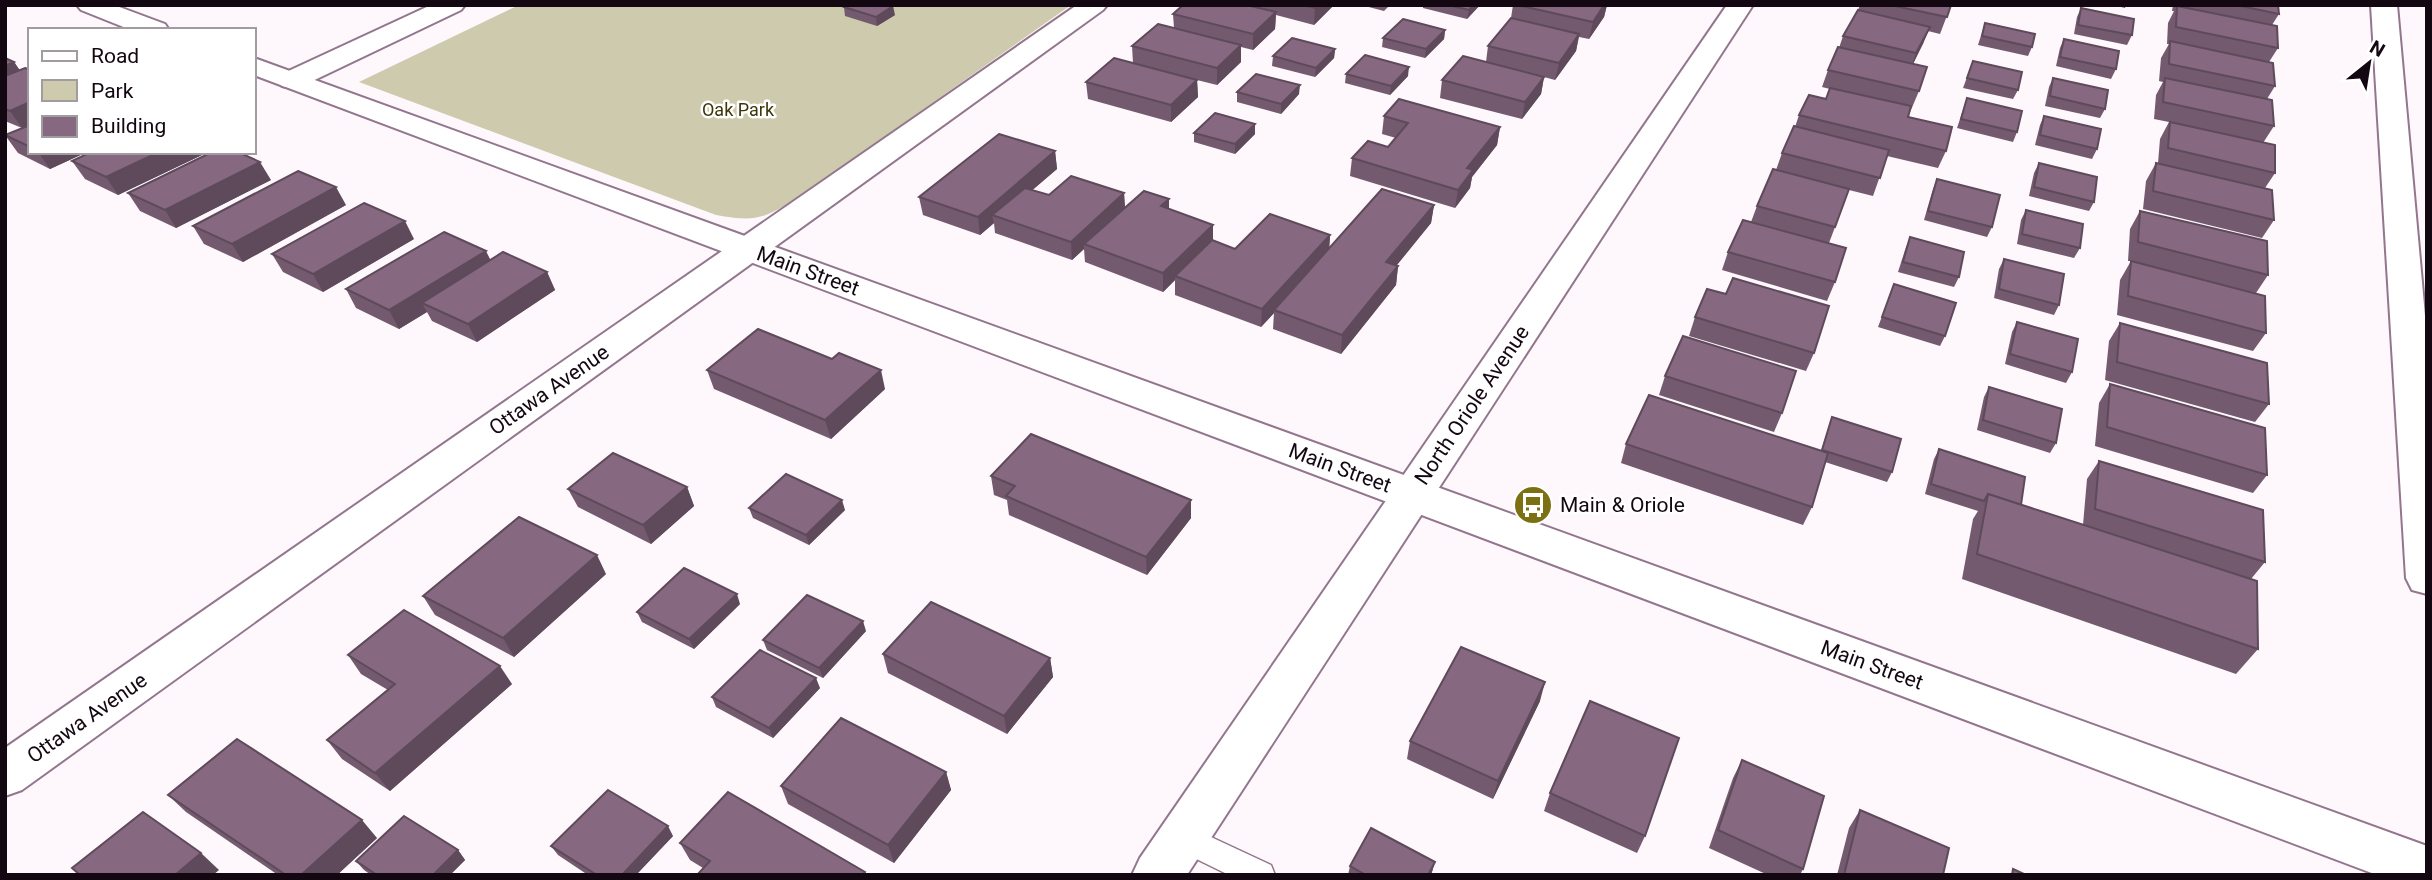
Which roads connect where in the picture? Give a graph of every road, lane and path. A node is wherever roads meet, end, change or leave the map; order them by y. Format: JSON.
{"nodes":[{"id":1,"x":90,"y":5,"type":"edge"},
{"id":2,"x":452,"y":5,"type":"edge"},
{"id":3,"x":1094,"y":5,"type":"edge"},
{"id":4,"x":1740,"y":5,"type":"edge"},
{"id":5,"x":2384,"y":5,"type":"edge"},
{"id":6,"x":151,"y":28,"type":"edge"},
{"id":7,"x":256,"y":67,"type":"edge"},
{"id":8,"x":292,"y":80,"type":"junction"},
{"id":9,"x":749,"y":249,"type":"junction"},
{"id":10,"x":1413,"y":495,"type":"junction"},
{"id":11,"x":2427,"y":578,"type":"edge"},
{"id":12,"x":5,"y":775,"type":"edge"},
{"id":13,"x":1183,"y":837,"type":"junction"},
{"id":14,"x":2427,"y":870,"type":"edge"},
{"id":15,"x":1158,"y":875,"type":"edge"},
{"id":16,"x":1260,"y":875,"type":"edge"}],
"edges":[{"from":1,"to":6,"type":"street"},
{"from":2,"to":8,"type":"street"},
{"from":3,"to":9,"type":"street","name":"Ottawa Avenue"},
{"from":4,"to":10,"type":"street","name":"North Oriole Avenue"},
{"from":5,"to":11,"type":"street"},
{"from":7,"to":8,"type":"street","name":"Main Street"},
{"from":8,"to":9,"type":"street","name":"Main Street"},
{"from":9,"to":10,"type":"street","name":"Main Street"},
{"from":9,"to":12,"type":"street","name":"Ottawa Avenue"},
{"from":10,"to":13,"type":"street","name":"North Oriole Avenue"},
{"from":10,"to":14,"type":"street","name":"Main Street"},
{"from":13,"to":15,"type":"street","name":"North Oriole Avenue"},
{"from":13,"to":16,"type":"lane"}]}
